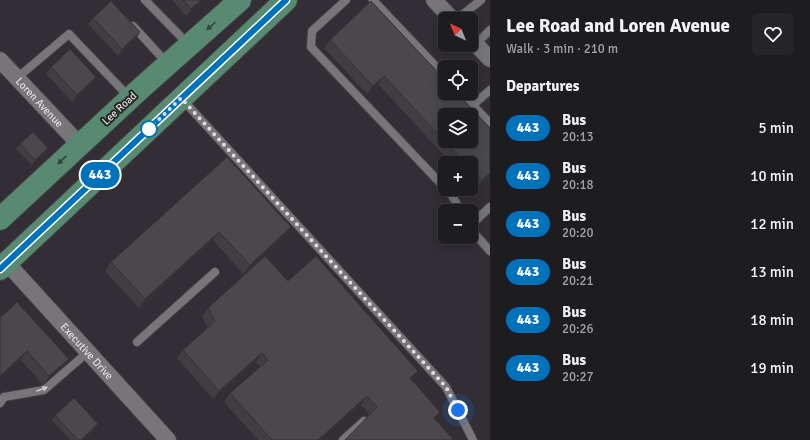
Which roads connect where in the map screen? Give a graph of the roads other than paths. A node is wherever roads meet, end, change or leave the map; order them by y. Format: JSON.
{"nodes":[{"id":1,"x":145,"y":0,"type":"edge"},
{"id":2,"x":240,"y":0,"type":"edge"},
{"id":3,"x":245,"y":0,"type":"edge"},
{"id":4,"x":286,"y":0,"type":"edge"},
{"id":5,"x":346,"y":0,"type":"edge"},
{"id":6,"x":373,"y":0,"type":"edge"},
{"id":7,"x":434,"y":0,"type":"edge"},
{"id":8,"x":481,"y":0,"type":"edge"},
{"id":9,"x":445,"y":12,"type":"edge"},
{"id":10,"x":466,"y":12,"type":"edge"},
{"id":11,"x":126,"y":19,"type":"edge"},
{"id":12,"x":490,"y":30,"type":"edge"},
{"id":13,"x":478,"y":38,"type":"edge"},
{"id":14,"x":189,"y":45,"type":"junction"},
{"id":15,"x":478,"y":47,"type":"edge"},
{"id":16,"x":232,"y":50,"type":"junction"},
{"id":17,"x":490,"y":59,"type":"edge"},
{"id":18,"x":0,"y":60,"type":"edge"},
{"id":19,"x":168,"y":64,"type":"junction"},
{"id":20,"x":438,"y":69,"type":"edge"},
{"id":21,"x":17,"y":78,"type":"junction"},
{"id":22,"x":123,"y":90,"type":"junction"},
{"id":23,"x":490,"y":90,"type":"edge"},
{"id":24,"x":181,"y":98,"type":"junction"},
{"id":25,"x":468,"y":100,"type":"edge"},
{"id":26,"x":473,"y":105,"type":"junction"},
{"id":27,"x":490,"y":123,"type":"edge"},
{"id":28,"x":79,"y":144,"type":"junction"},
{"id":29,"x":438,"y":180,"type":"edge"},
{"id":30,"x":490,"y":207,"type":"edge"},
{"id":31,"x":0,"y":219,"type":"edge"},
{"id":32,"x":478,"y":219,"type":"edge"},
{"id":33,"x":478,"y":237,"type":"edge"},
{"id":34,"x":490,"y":251,"type":"edge"},
{"id":35,"x":3,"y":266,"type":"edge"},
{"id":36,"x":215,"y":272,"type":"dead end"},
{"id":37,"x":137,"y":342,"type":"dead end"},
{"id":38,"x":88,"y":352,"type":"junction"},
{"id":39,"x":2,"y":400,"type":"edge"},
{"id":40,"x":364,"y":421,"type":"edge"},
{"id":41,"x":168,"y":440,"type":"edge"},
{"id":42,"x":343,"y":440,"type":"edge"},
{"id":43,"x":473,"y":440,"type":"edge"}],
"edges":[{"from":1,"to":14,"type":"lane"},
{"from":2,"to":14,"type":"main road","name":"Lee Road","one_way":true},
{"from":3,"to":16,"type":"main road"},
{"from":4,"to":16,"type":"main road"},
{"from":5,"to":29,"type":"lane"},
{"from":6,"to":20,"type":"lane"},
{"from":7,"to":9,"type":"street"},
{"from":8,"to":10,"type":"lane"},
{"from":11,"to":19,"type":"lane"},
{"from":12,"to":13,"type":"lane"},
{"from":14,"to":19,"type":"main road","name":"Lee Road"},
{"from":15,"to":17,"type":"street"},
{"from":16,"to":24,"type":"main road"},
{"from":18,"to":21,"type":"street","name":"Loren Avenue"},
{"from":19,"to":22,"type":"main road","name":"Lee Road"},
{"from":21,"to":22,"type":"lane"},
{"from":21,"to":28,"type":"street","name":"Loren Avenue"},
{"from":22,"to":28,"type":"main road","name":"Lee Road"},
{"from":23,"to":26,"type":"lane"},
{"from":24,"to":35,"type":"main road"},
{"from":24,"to":43,"type":"lane"},
{"from":25,"to":26,"type":"lane"},
{"from":26,"to":27,"type":"lane"},
{"from":28,"to":31,"type":"main road","name":"Lee Road","one_way":true},
{"from":30,"to":32,"type":"lane"},
{"from":33,"to":34,"type":"lane"},
{"from":35,"to":38,"type":"street","name":"Executive Drive"},
{"from":36,"to":37,"type":"lane"},
{"from":39,"to":38,"type":"lane","one_way":true},
{"from":38,"to":41,"type":"street","name":"Executive Drive"},
{"from":40,"to":42,"type":"lane"}]}
